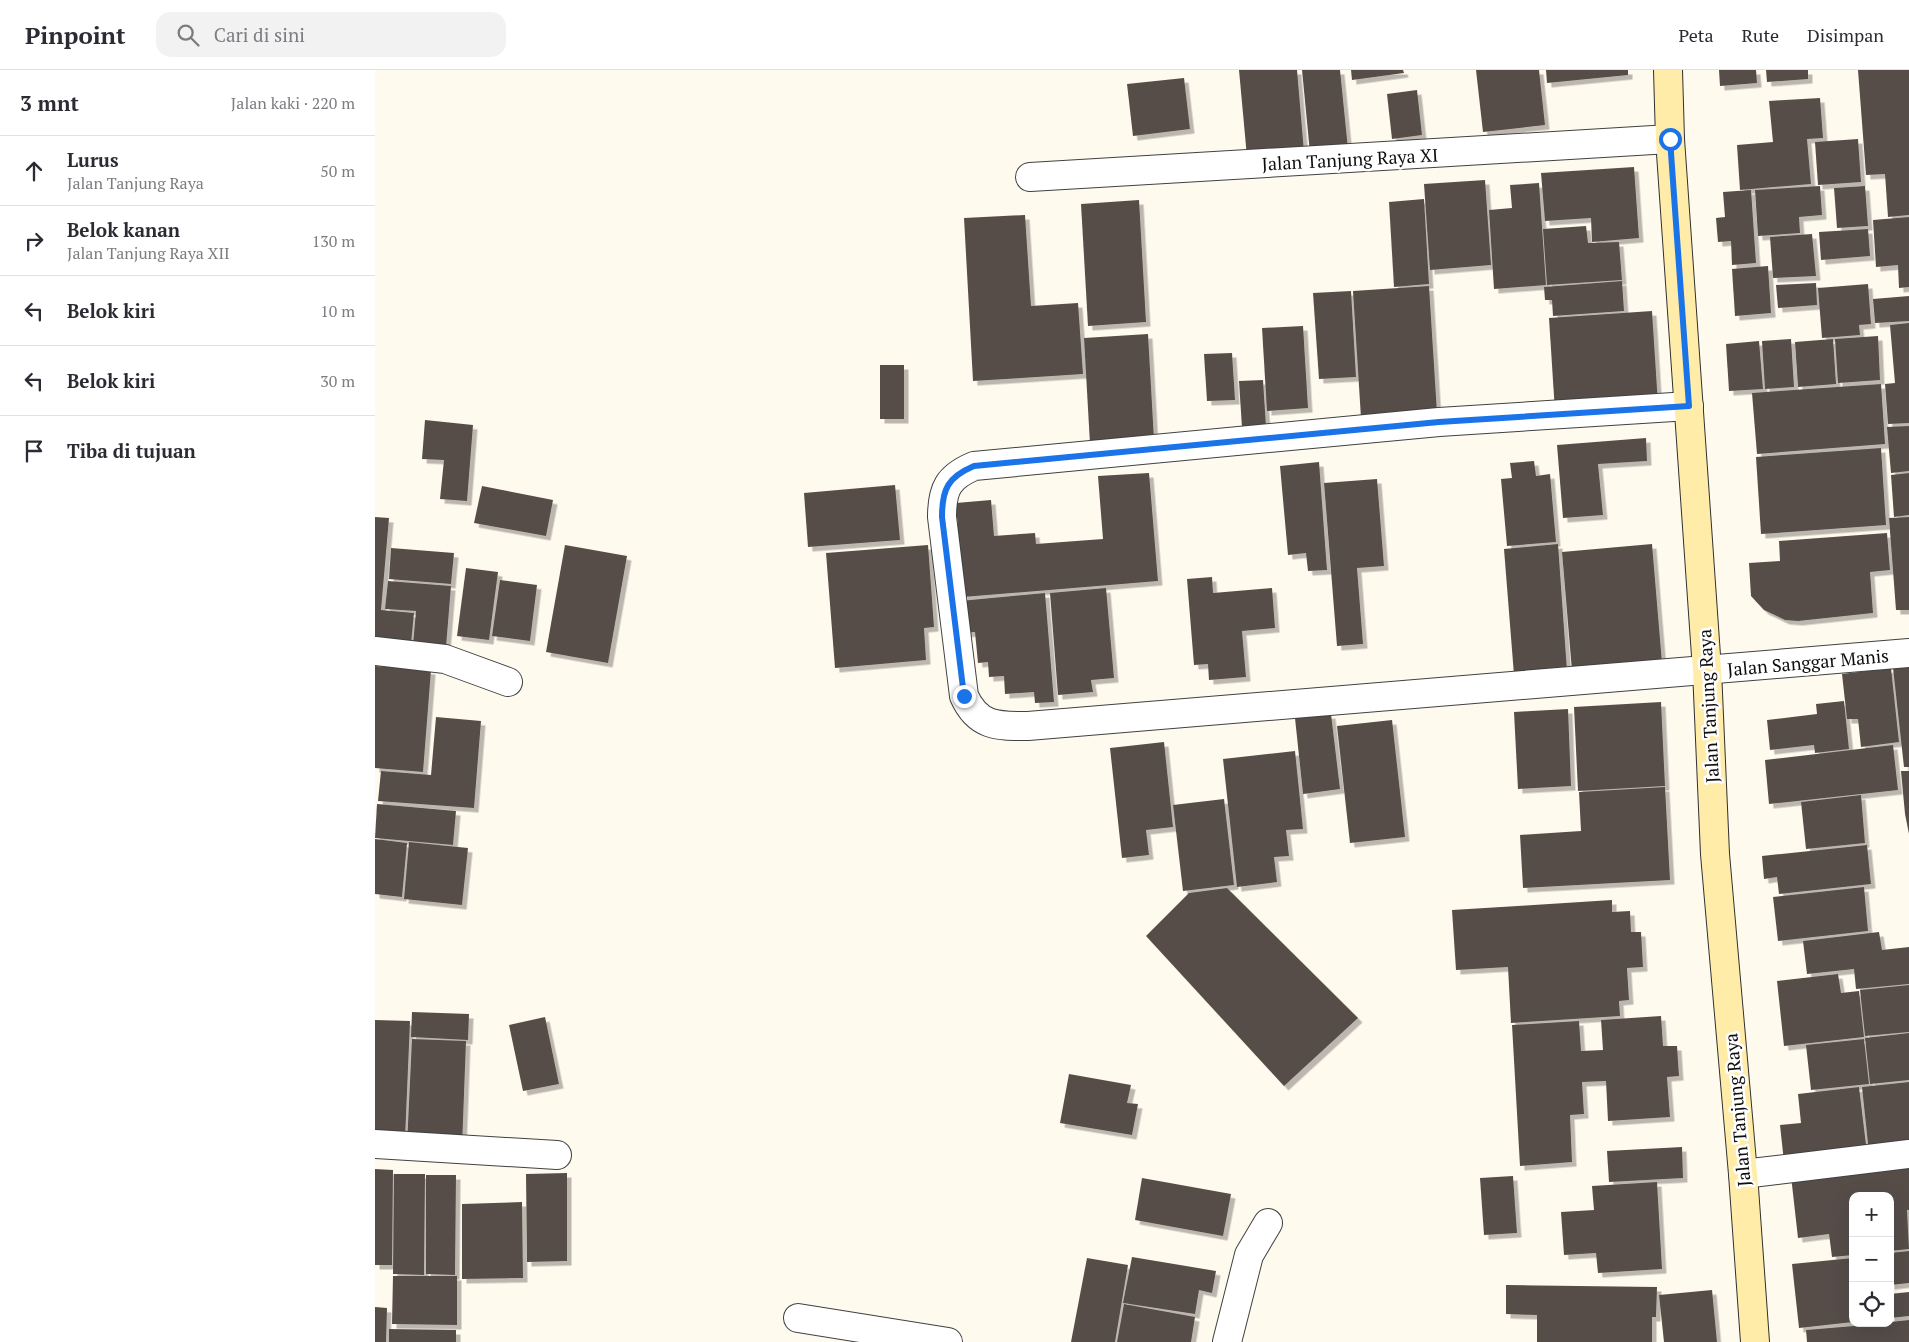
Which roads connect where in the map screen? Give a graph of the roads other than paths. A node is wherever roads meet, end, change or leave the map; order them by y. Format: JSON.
{"nodes":[{"id":1,"x":1668,"y":70,"type":"edge"},
{"id":2,"x":1670,"y":139,"type":"junction"},
{"id":3,"x":1030,"y":178,"type":"dead end"},
{"id":4,"x":1689,"y":406,"type":"junction"},
{"id":5,"x":375,"y":651,"type":"edge"},
{"id":6,"x":1909,"y":653,"type":"edge"},
{"id":7,"x":1707,"y":670,"type":"junction"},
{"id":8,"x":508,"y":682,"type":"dead end"},
{"id":9,"x":375,"y":1144,"type":"edge"},
{"id":10,"x":557,"y":1154,"type":"dead end"},
{"id":11,"x":1909,"y":1154,"type":"edge"},
{"id":12,"x":1743,"y":1174,"type":"junction"},
{"id":13,"x":1269,"y":1223,"type":"dead end"},
{"id":14,"x":798,"y":1318,"type":"dead end"},
{"id":15,"x":948,"y":1342,"type":"edge"},
{"id":16,"x":1227,"y":1342,"type":"edge"},
{"id":17,"x":1755,"y":1342,"type":"edge"}],
"edges":[{"from":1,"to":2,"type":"main road","name":"Jalan Tanjung Raya"},
{"from":2,"to":3,"type":"street","name":"Jalan Tanjung Raya XI"},
{"from":2,"to":4,"type":"main road","name":"Jalan Tanjung Raya"},
{"from":4,"to":7,"type":"main road","name":"Jalan Tanjung Raya"},
{"from":4,"to":7,"type":"street","name":"Jalan Sanggar Manis"},
{"from":5,"to":8,"type":"street"},
{"from":6,"to":7,"type":"street","name":"Jalan Sanggar Manis"},
{"from":7,"to":12,"type":"main road","name":"Jalan Tanjung Raya"},
{"from":9,"to":10,"type":"street"},
{"from":11,"to":12,"type":"street"},
{"from":12,"to":17,"type":"main road","name":"Jalan Tanjung Raya"},
{"from":13,"to":16,"type":"street"},
{"from":14,"to":15,"type":"street"}]}
